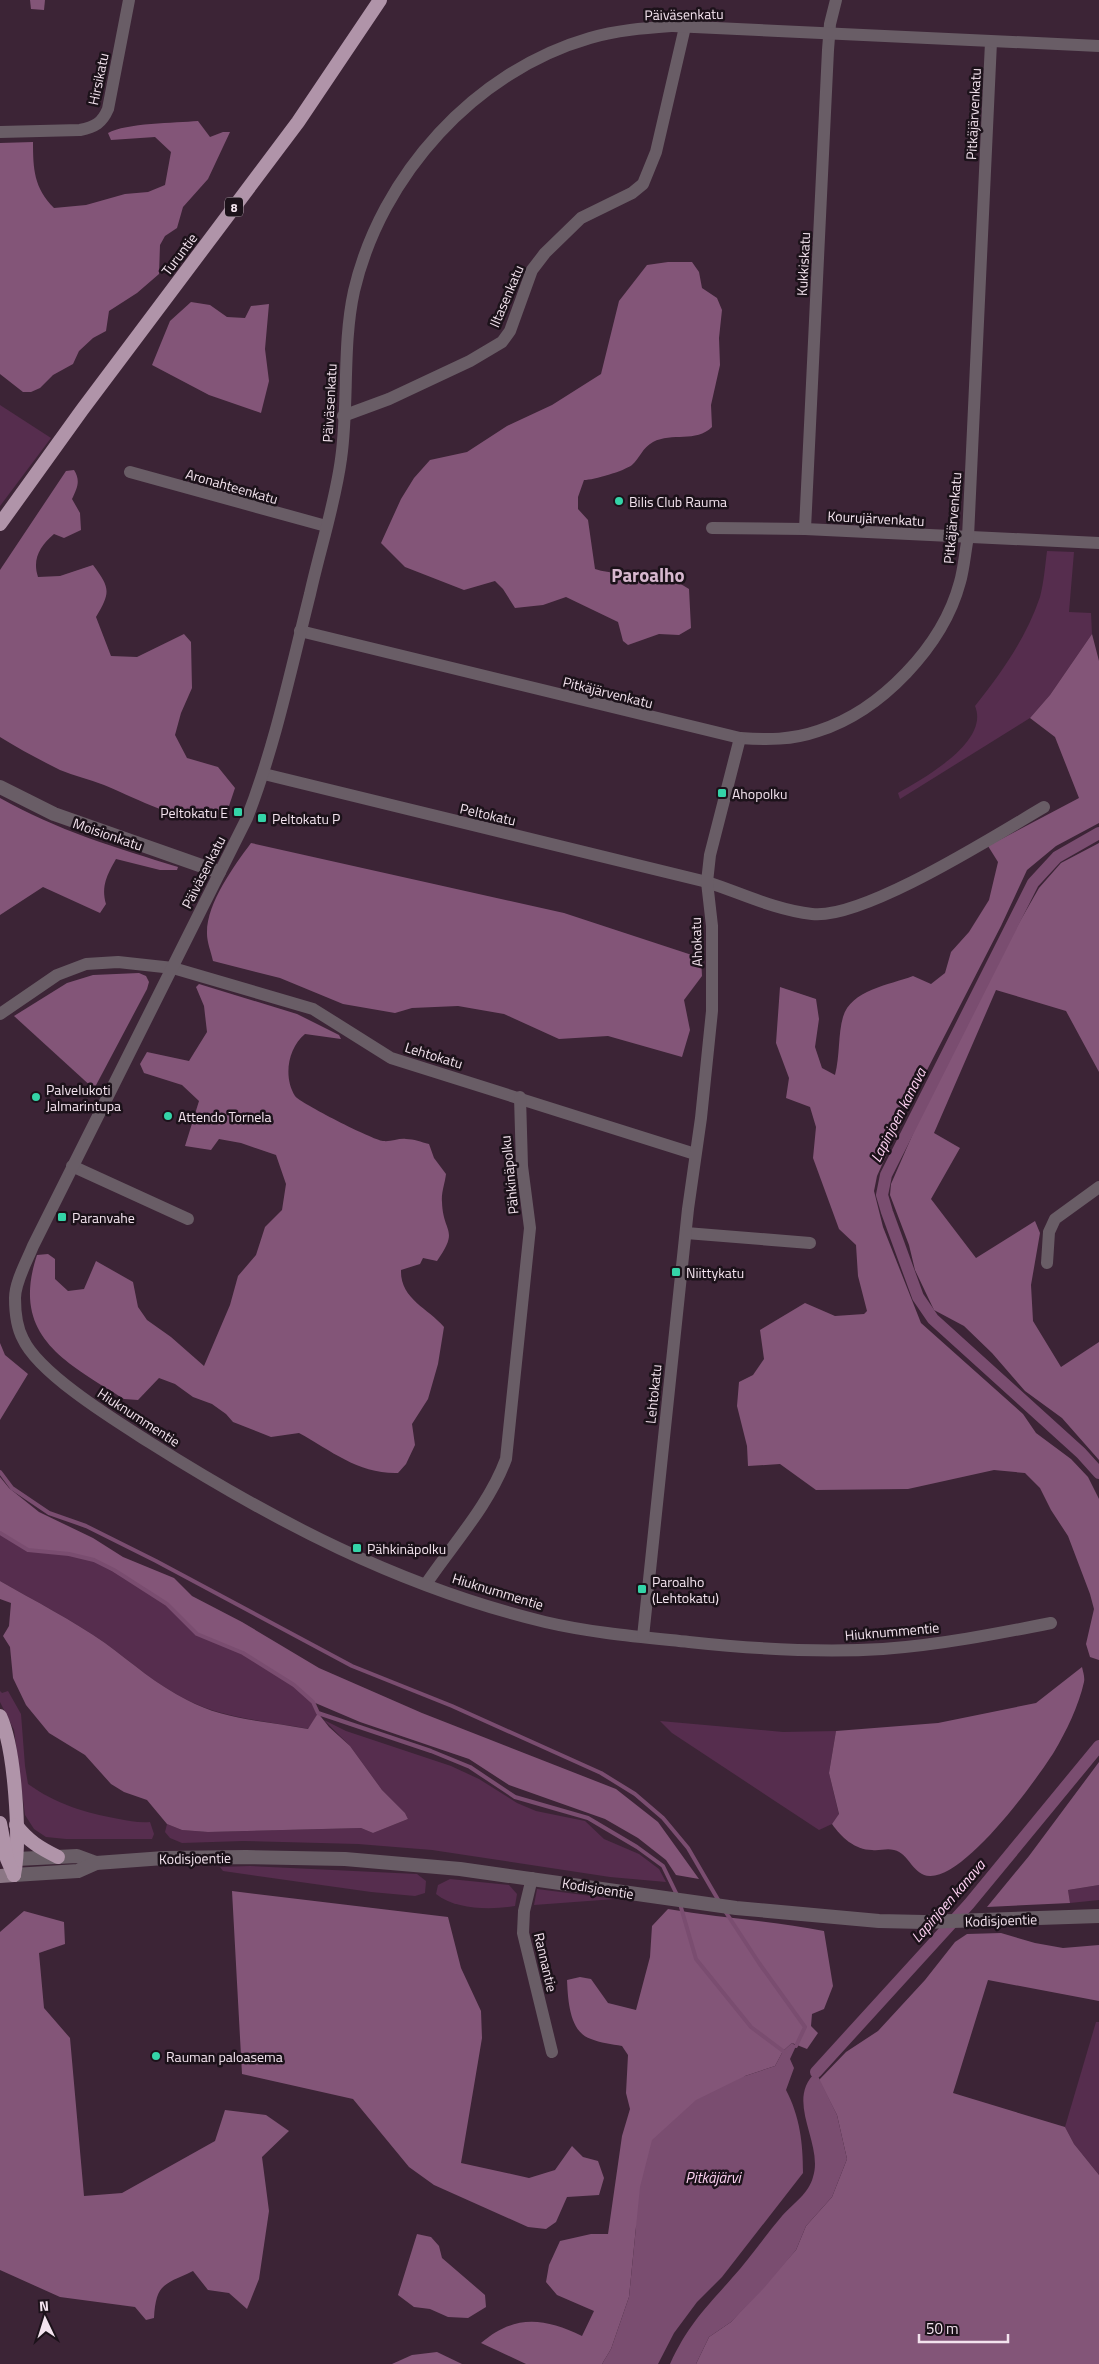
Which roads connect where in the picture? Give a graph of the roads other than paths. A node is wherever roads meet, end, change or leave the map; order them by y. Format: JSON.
{"nodes":[{"id":1,"x":129,"y":0,"type":"edge"},
{"id":2,"x":380,"y":0,"type":"edge"},
{"id":3,"x":836,"y":0,"type":"edge"},
{"id":4,"x":685,"y":27,"type":"junction"},
{"id":5,"x":829,"y":34,"type":"junction"},
{"id":6,"x":991,"y":42,"type":"junction"},
{"id":7,"x":1099,"y":46,"type":"edge"},
{"id":8,"x":0,"y":132,"type":"edge"},
{"id":9,"x":343,"y":416,"type":"junction"},
{"id":10,"x":130,"y":472,"type":"dead end"},
{"id":11,"x":0,"y":524,"type":"edge"},
{"id":12,"x":326,"y":526,"type":"junction"},
{"id":13,"x":712,"y":528,"type":"dead end"},
{"id":14,"x":805,"y":529,"type":"junction"},
{"id":15,"x":968,"y":537,"type":"junction"},
{"id":16,"x":1099,"y":543,"type":"edge"},
{"id":17,"x":300,"y":631,"type":"junction"},
{"id":18,"x":740,"y":738,"type":"junction"},
{"id":19,"x":264,"y":774,"type":"junction"},
{"id":20,"x":0,"y":787,"type":"edge"},
{"id":21,"x":1044,"y":808,"type":"dead end"},
{"id":22,"x":219,"y":872,"type":"junction"},
{"id":23,"x":706,"y":882,"type":"junction"},
{"id":24,"x":173,"y":968,"type":"junction"},
{"id":25,"x":0,"y":1014,"type":"edge"},
{"id":26,"x":520,"y":1097,"type":"junction"},
{"id":27,"x":695,"y":1151,"type":"junction"},
{"id":28,"x":72,"y":1166,"type":"junction"},
{"id":29,"x":1099,"y":1187,"type":"edge"},
{"id":30,"x":188,"y":1219,"type":"dead end"},
{"id":31,"x":686,"y":1232,"type":"junction"},
{"id":32,"x":810,"y":1243,"type":"dead end"},
{"id":33,"x":1047,"y":1264,"type":"dead end"},
{"id":34,"x":18,"y":1323,"type":"joint"},
{"id":35,"x":426,"y":1584,"type":"junction"},
{"id":36,"x":1051,"y":1623,"type":"dead end"},
{"id":37,"x":643,"y":1637,"type":"junction"},
{"id":38,"x":0,"y":1716,"type":"edge"},
{"id":39,"x":0,"y":1823,"type":"edge"},
{"id":40,"x":16,"y":1825,"type":"junction"},
{"id":41,"x":58,"y":1857,"type":"junction"},
{"id":42,"x":8,"y":1859,"type":"edge"},
{"id":43,"x":96,"y":1862,"type":"junction"},
{"id":44,"x":7,"y":1875,"type":"edge"},
{"id":45,"x":532,"y":1878,"type":"junction"},
{"id":46,"x":1099,"y":1916,"type":"edge"},
{"id":47,"x":552,"y":2052,"type":"dead end"}],
"edges":[{"from":1,"to":8,"type":"street","name":"Hirsikatu"},
{"from":2,"to":11,"type":"highway","name":"Turuntie","number":"8"},
{"from":3,"to":5,"type":"street","name":"Kukkiskatu"},
{"from":4,"to":5,"type":"street","name":"Päiväsenkatu"},
{"from":4,"to":9,"type":"street","name":"Iltasenkatu"},
{"from":4,"to":9,"type":"street","name":"Päiväsenkatu"},
{"from":5,"to":6,"type":"street","name":"Päiväsenkatu"},
{"from":5,"to":14,"type":"street","name":"Kukkiskatu"},
{"from":6,"to":7,"type":"street","name":"Päiväsenkatu"},
{"from":6,"to":15,"type":"street","name":"Pitkäjärvenkatu"},
{"from":9,"to":12,"type":"street","name":"Päiväsenkatu"},
{"from":10,"to":12,"type":"street","name":"Aronahteenkatu"},
{"from":12,"to":17,"type":"street","name":"Päiväsenkatu"},
{"from":13,"to":14,"type":"street","name":"Kourujärvenkatu"},
{"from":14,"to":15,"type":"street","name":"Kourujärvenkatu"},
{"from":15,"to":16,"type":"street","name":"Kourujärvenkatu"},
{"from":15,"to":18,"type":"street","name":"Pitkäjärvenkatu"},
{"from":17,"to":18,"type":"street","name":"Pitkäjärvenkatu"},
{"from":17,"to":19,"type":"street","name":"Päiväsenkatu"},
{"from":18,"to":23,"type":"street","name":"Ahokatu"},
{"from":19,"to":22,"type":"street","name":"Päiväsenkatu"},
{"from":19,"to":23,"type":"street","name":"Peltokatu"},
{"from":20,"to":22,"type":"street","name":"Moisionkatu"},
{"from":21,"to":23,"type":"street"},
{"from":22,"to":24,"type":"street","name":"Päiväsenkatu"},
{"from":23,"to":27,"type":"street","name":"Ahokatu"},
{"from":24,"to":25,"type":"street","name":"Lehtokatu"},
{"from":24,"to":26,"type":"street","name":"Lehtokatu"},
{"from":24,"to":28,"type":"street","name":"Päiväsenkatu"},
{"from":26,"to":27,"type":"street","name":"Lehtokatu"},
{"from":26,"to":35,"type":"street","name":"Pähkinäpolku"},
{"from":27,"to":31,"type":"street","name":"Lehtokatu"},
{"from":28,"to":30,"type":"street"},
{"from":28,"to":34,"type":"street","name":"Päiväsenkatu"},
{"from":29,"to":33,"type":"street"},
{"from":31,"to":32,"type":"street"},
{"from":31,"to":37,"type":"street","name":"Lehtokatu"},
{"from":34,"to":35,"type":"street","name":"Hiuknummentie"},
{"from":35,"to":37,"type":"street","name":"Hiuknummentie"},
{"from":36,"to":37,"type":"street","name":"Hiuknummentie"},
{"from":38,"to":40,"type":"highway"},
{"from":39,"to":42,"type":"highway"},
{"from":40,"to":41,"type":"highway"},
{"from":40,"to":42,"type":"highway"},
{"from":41,"to":42,"type":"street","name":"Kodisjoentie"},
{"from":41,"to":43,"type":"street","name":"Kodisjoentie"},
{"from":42,"to":44,"type":"highway"},
{"from":43,"to":44,"type":"street","name":"Kodisjoentie"},
{"from":43,"to":45,"type":"street","name":"Kodisjoentie"},
{"from":45,"to":46,"type":"street","name":"Kodisjoentie"},
{"from":45,"to":47,"type":"street","name":"Rannantie"}]}
